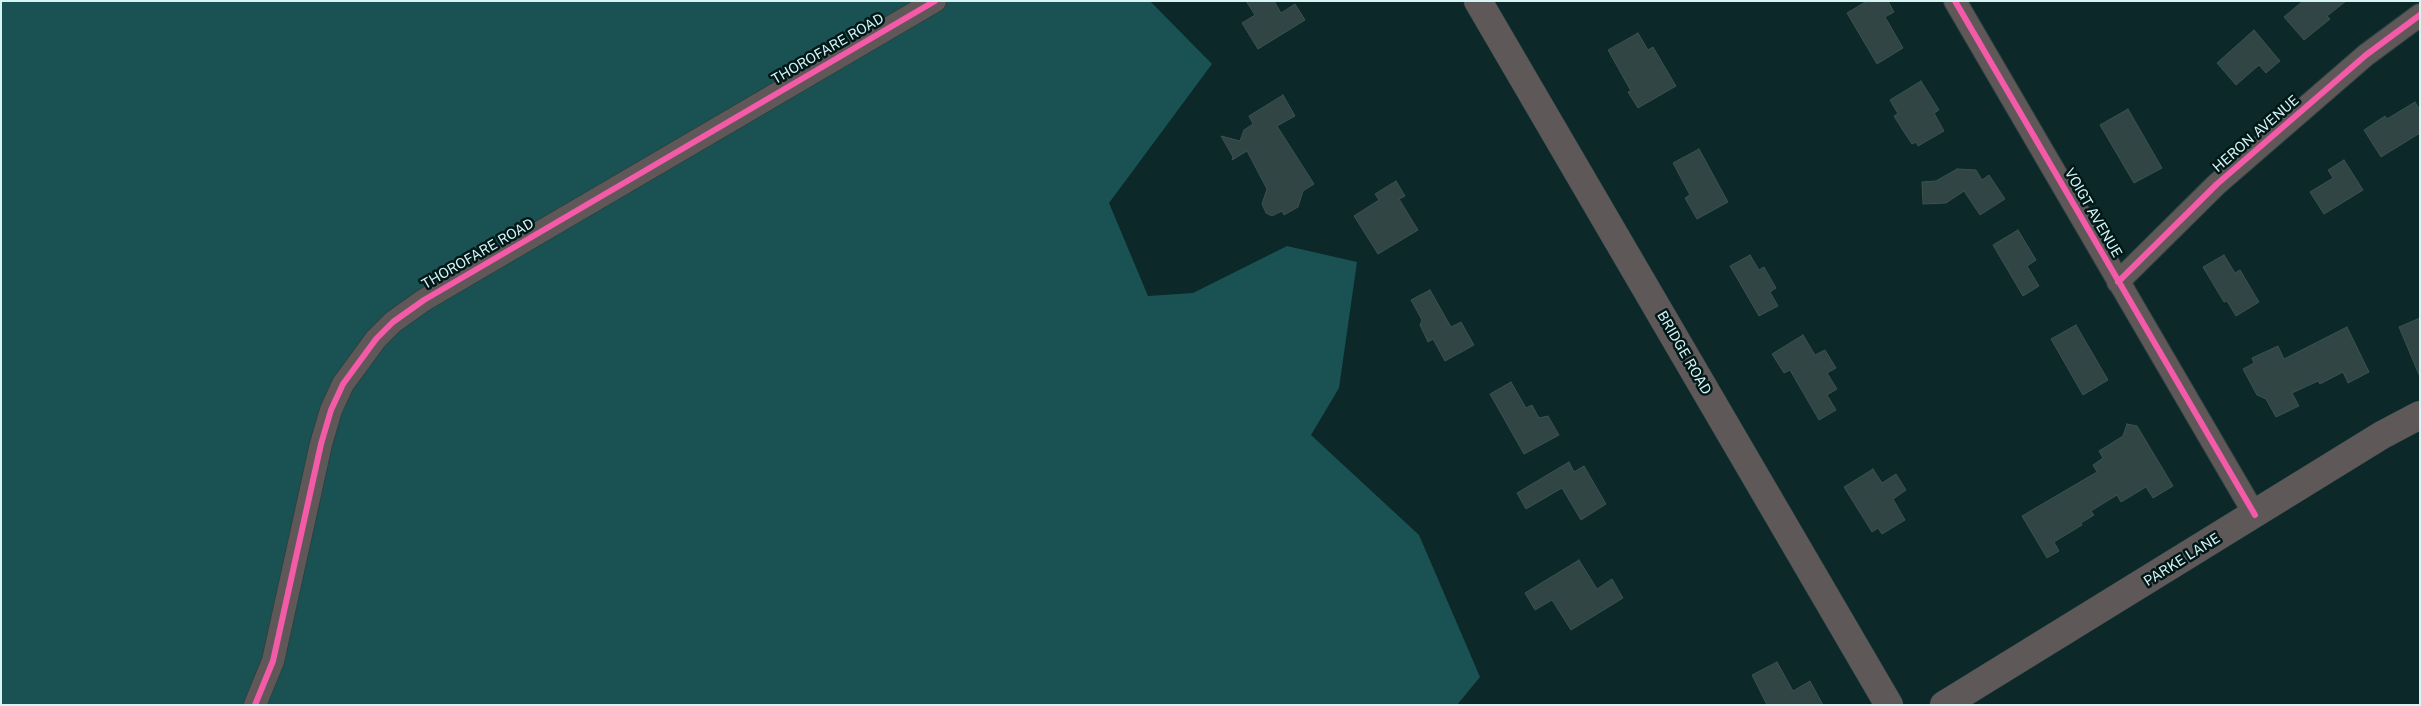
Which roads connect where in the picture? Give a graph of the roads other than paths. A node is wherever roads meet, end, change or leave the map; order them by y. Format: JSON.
{"nodes":[{"id":1,"x":935,"y":1,"type":"edge"},
{"id":2,"x":1478,"y":1,"type":"edge"},
{"id":3,"x":1955,"y":1,"type":"edge"},
{"id":4,"x":2420,"y":15,"type":"edge"},
{"id":5,"x":2118,"y":282,"type":"junction"},
{"id":6,"x":2420,"y":415,"type":"edge"},
{"id":7,"x":2255,"y":515,"type":"junction"},
{"id":8,"x":255,"y":705,"type":"edge"},
{"id":9,"x":1889,"y":705,"type":"edge"},
{"id":10,"x":1944,"y":705,"type":"edge"}],
"edges":[{"from":1,"to":8,"type":"street","name":"THOROFARE ROAD"},
{"from":2,"to":9,"type":"main road","name":"BRIDGE ROAD"},
{"from":3,"to":5,"type":"street","name":"VOIGT AVENUE"},
{"from":4,"to":5,"type":"street","name":"HERON AVENUE"},
{"from":5,"to":7,"type":"street","name":"VOIGT AVENUE"},
{"from":6,"to":7,"type":"main road","name":"PARKE LANE"},
{"from":7,"to":10,"type":"main road","name":"PARKE LANE"}]}
